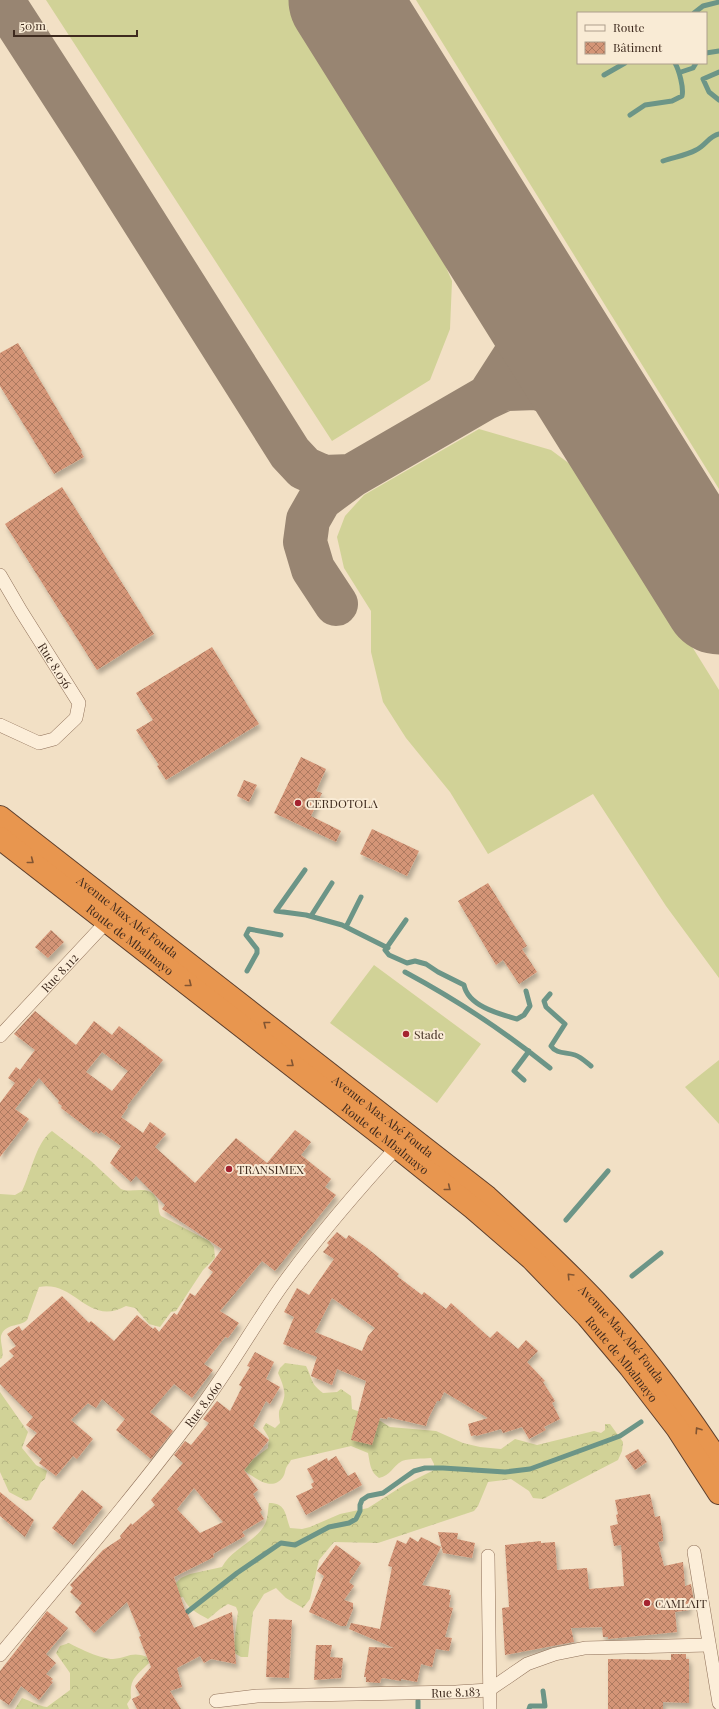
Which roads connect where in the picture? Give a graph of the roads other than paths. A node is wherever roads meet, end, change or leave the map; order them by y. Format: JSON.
{"nodes":[{"id":1,"x":0,"y":575,"type":"edge"},
{"id":2,"x":0,"y":725,"type":"edge"},
{"id":3,"x":0,"y":817,"type":"edge"},
{"id":4,"x":0,"y":838,"type":"edge"},
{"id":5,"x":113,"y":914,"type":"junction"},
{"id":6,"x":0,"y":1036,"type":"edge"},
{"id":7,"x":397,"y":1147,"type":"junction"},
{"id":8,"x":719,"y":1462,"type":"edge"},
{"id":9,"x":719,"y":1493,"type":"edge"},
{"id":10,"x":694,"y":1552,"type":"dead end"},
{"id":11,"x":488,"y":1556,"type":"dead end"},
{"id":12,"x":709,"y":1645,"type":"junction"},
{"id":13,"x":0,"y":1655,"type":"edge"},
{"id":14,"x":490,"y":1690,"type":"junction"},
{"id":15,"x":216,"y":1701,"type":"dead end"},
{"id":16,"x":719,"y":1704,"type":"edge"},
{"id":17,"x":490,"y":1709,"type":"edge"}],
"edges":[{"from":1,"to":2,"type":"street","name":"Rue 8.056"},
{"from":3,"to":5,"type":"highway","name":"Avenue Max Abé Fouda"},
{"from":4,"to":5,"type":"highway","name":"Route de Mbalmayo","one_way":true},
{"from":5,"to":6,"type":"street","name":"Rue 8.112"},
{"from":5,"to":7,"type":"highway","name":"Route de Mbalmayo","one_way":true},
{"from":8,"to":5,"type":"highway","name":"Avenue Max Abé Fouda","one_way":true},
{"from":7,"to":9,"type":"highway","name":"Route de Mbalmayo","one_way":true},
{"from":7,"to":13,"type":"street","name":"Rue 8.060"},
{"from":10,"to":12,"type":"street"},
{"from":11,"to":14,"type":"street"},
{"from":12,"to":14,"type":"street","name":"Rue 8.183"},
{"from":12,"to":16,"type":"street"},
{"from":14,"to":15,"type":"street","name":"Rue 8.183"},
{"from":14,"to":17,"type":"street"}]}
